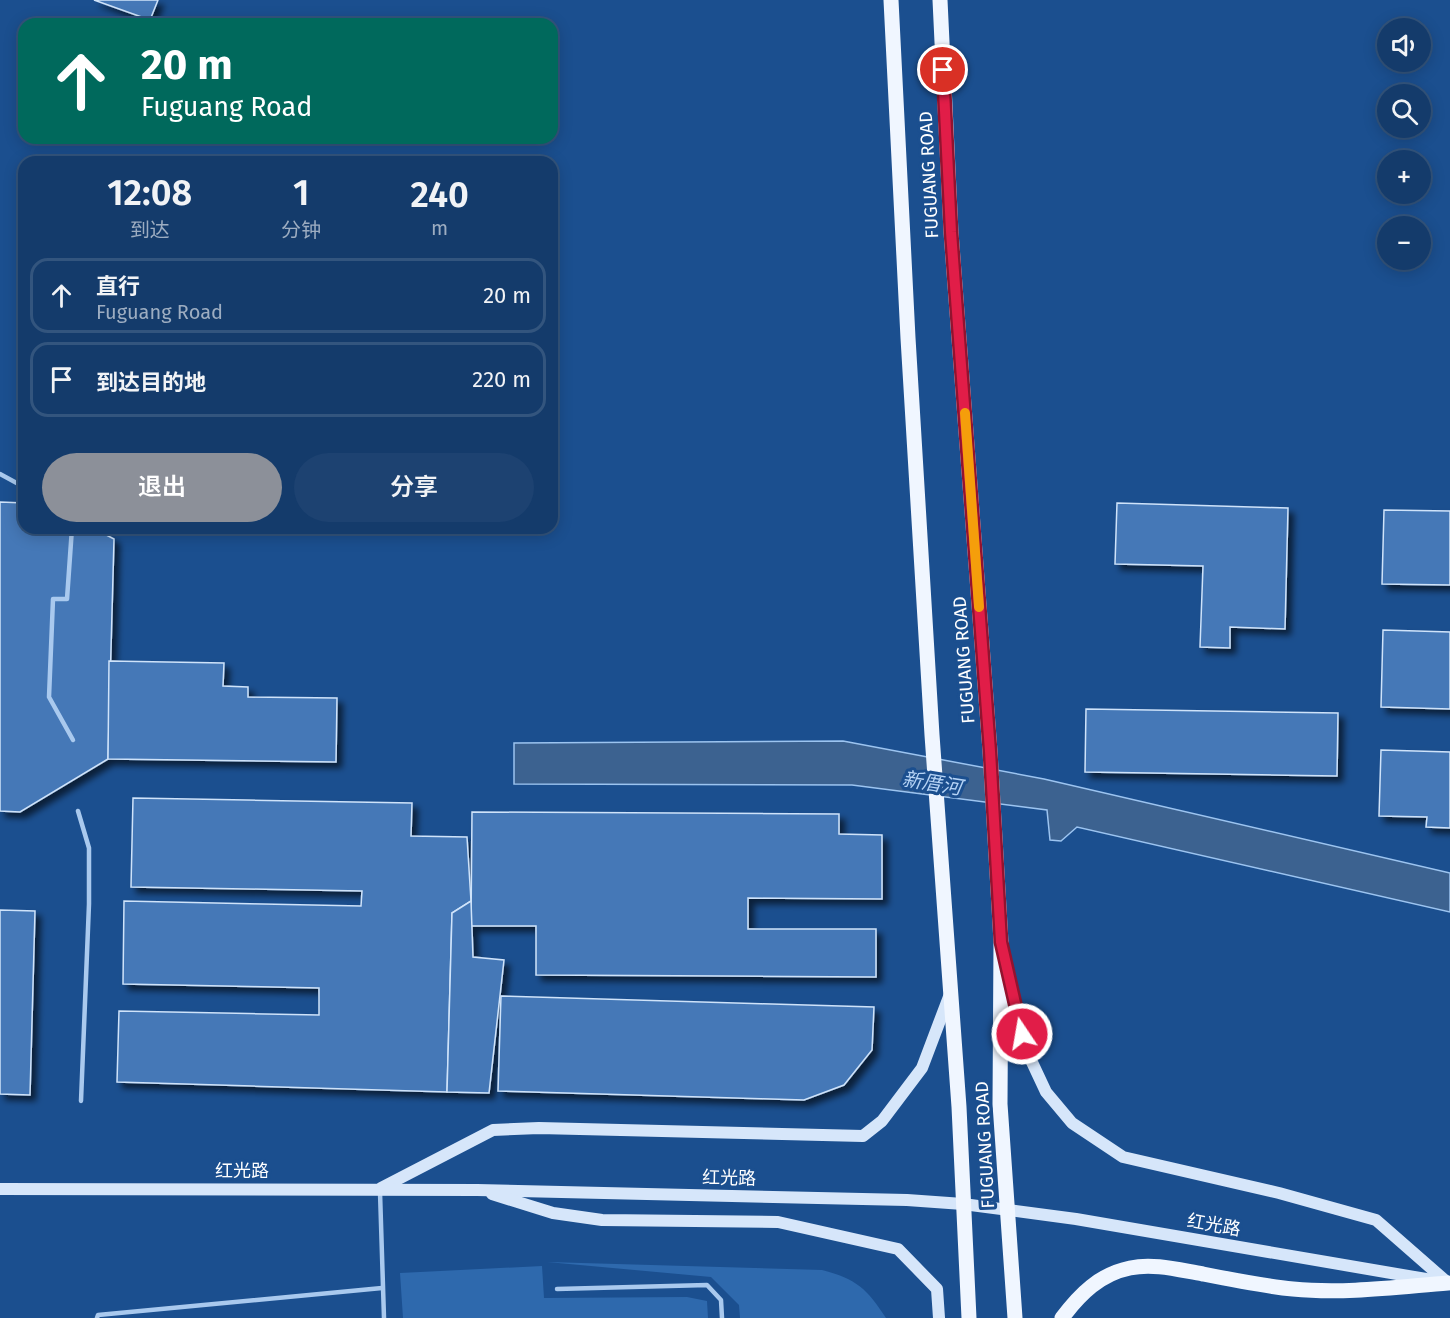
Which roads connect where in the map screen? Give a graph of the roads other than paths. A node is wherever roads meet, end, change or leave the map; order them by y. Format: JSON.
{"nodes":[{"id":1,"x":891,"y":0,"type":"edge"},
{"id":2,"x":940,"y":0,"type":"edge"},
{"id":3,"x":0,"y":474,"type":"edge"},
{"id":4,"x":18,"y":484,"type":"edge"},
{"id":5,"x":72,"y":534,"type":"edge"},
{"id":6,"x":73,"y":740,"type":"dead end"},
{"id":7,"x":78,"y":811,"type":"dead end"},
{"id":8,"x":1001,"y":942,"type":"junction"},
{"id":9,"x":951,"y":990,"type":"junction"},
{"id":10,"x":81,"y":1101,"type":"dead end"},
{"id":11,"x":0,"y":1189,"type":"edge"},
{"id":12,"x":380,"y":1189,"type":"junction"},
{"id":13,"x":477,"y":1190,"type":"junction"},
{"id":14,"x":963,"y":1204,"type":"junction"},
{"id":15,"x":1008,"y":1209,"type":"junction"},
{"id":16,"x":1449,"y":1283,"type":"edge"},
{"id":17,"x":382,"y":1288,"type":"junction"},
{"id":18,"x":557,"y":1288,"type":"dead end"},
{"id":19,"x":97,"y":1318,"type":"edge"},
{"id":20,"x":384,"y":1318,"type":"edge"},
{"id":21,"x":722,"y":1318,"type":"edge"},
{"id":22,"x":939,"y":1318,"type":"edge"},
{"id":23,"x":969,"y":1318,"type":"edge"},
{"id":24,"x":1015,"y":1318,"type":"edge"},
{"id":25,"x":1062,"y":1318,"type":"edge"}],
"edges":[{"from":1,"to":9,"type":"main road","name":"FUGUANG ROAD"},
{"from":2,"to":8,"type":"main road","name":"FUGUANG ROAD"},
{"from":3,"to":4,"type":"lane"},
{"from":5,"to":6,"type":"lane"},
{"from":7,"to":10,"type":"lane"},
{"from":8,"to":15,"type":"main road","name":"FUGUANG ROAD"},
{"from":8,"to":16,"type":"main road"},
{"from":9,"to":12,"type":"main road"},
{"from":9,"to":14,"type":"main road","name":"FUGUANG ROAD"},
{"from":11,"to":12,"type":"main road","name":"红光路"},
{"from":12,"to":13,"type":"main road","name":"红光路"},
{"from":12,"to":17,"type":"lane"},
{"from":13,"to":14,"type":"main road","name":"红光路"},
{"from":13,"to":22,"type":"main road"},
{"from":14,"to":15,"type":"main road","name":"红光路"},
{"from":14,"to":23,"type":"main road","name":"FUGUANG ROAD"},
{"from":15,"to":16,"type":"main road","name":"红光路"},
{"from":15,"to":24,"type":"main road","name":"FUGUANG ROAD"},
{"from":16,"to":25,"type":"main road"},
{"from":17,"to":19,"type":"lane"},
{"from":17,"to":20,"type":"lane"},
{"from":18,"to":21,"type":"lane"}]}
